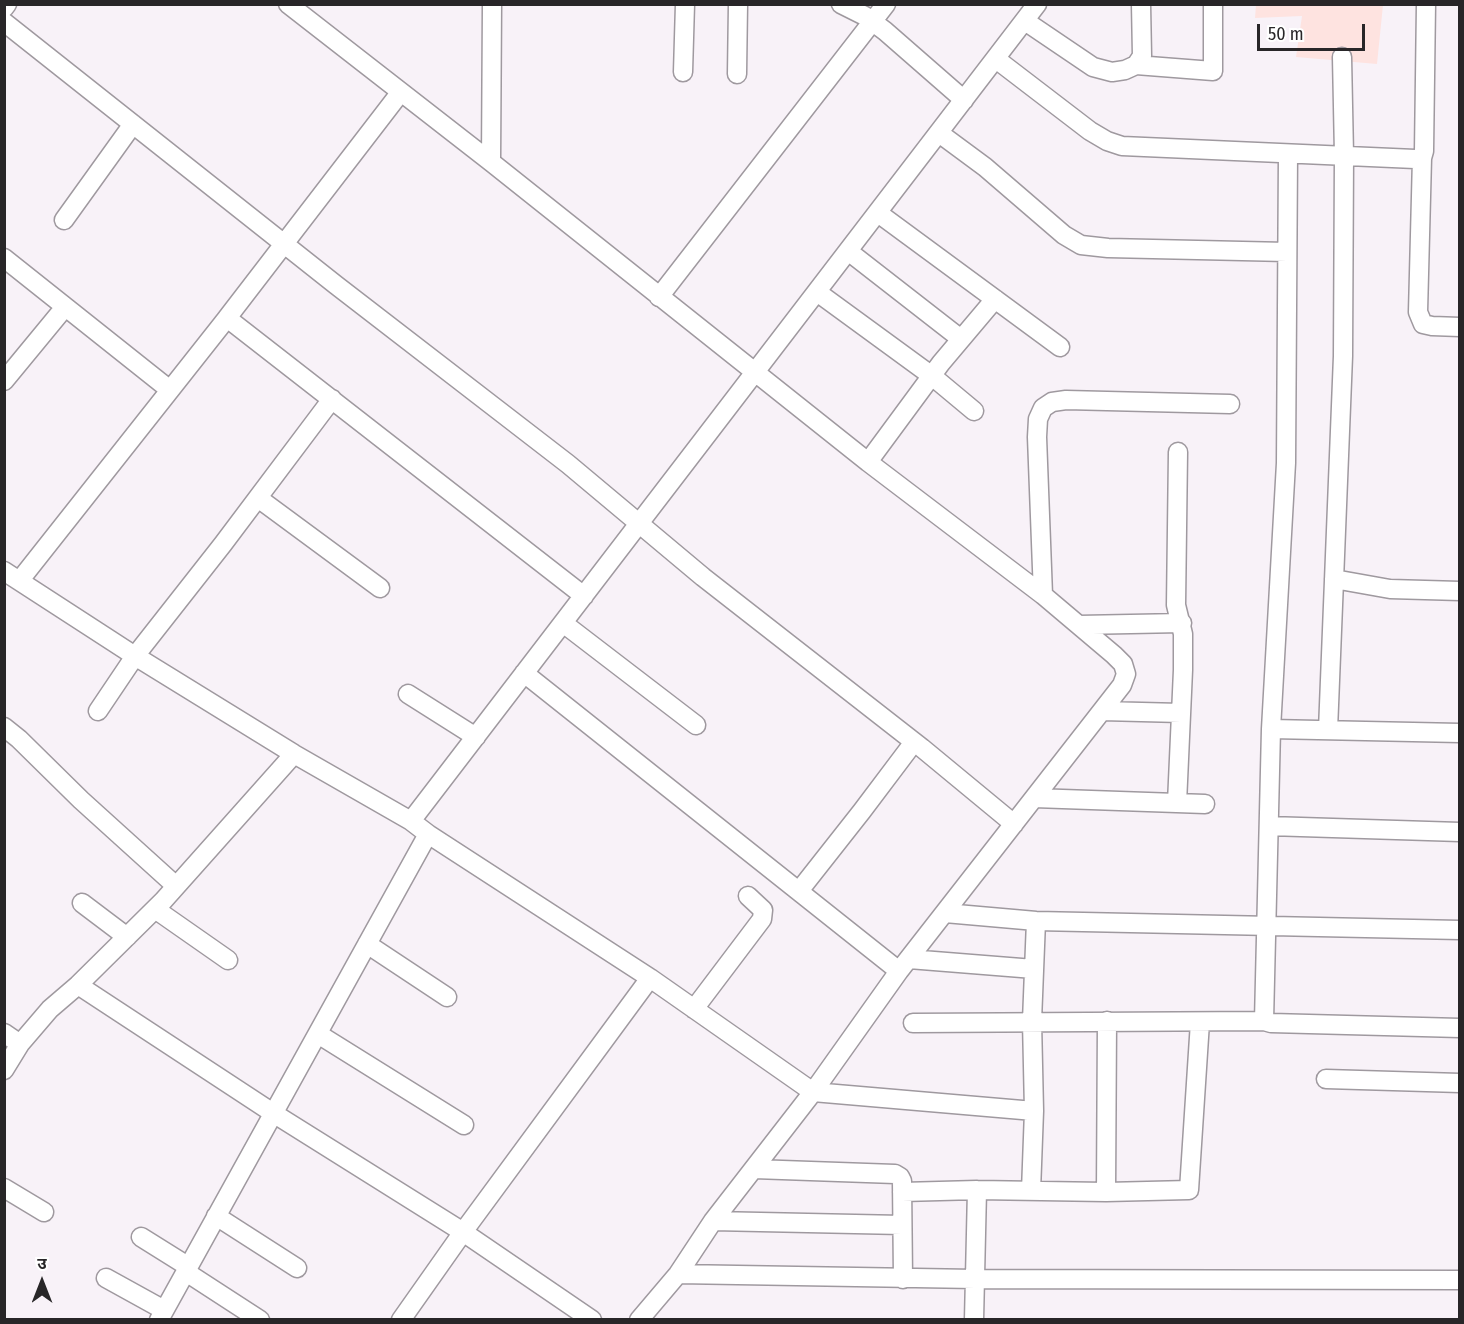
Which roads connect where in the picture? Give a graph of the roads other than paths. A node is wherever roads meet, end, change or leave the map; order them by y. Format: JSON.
{"nodes":[{"id":1,"x":288,"y":4,"type":"edge"},
{"id":2,"x":492,"y":4,"type":"edge"},
{"id":3,"x":685,"y":4,"type":"edge"},
{"id":4,"x":738,"y":4,"type":"edge"},
{"id":5,"x":841,"y":4,"type":"edge"},
{"id":6,"x":886,"y":4,"type":"edge"},
{"id":7,"x":1037,"y":4,"type":"edge"},
{"id":8,"x":1141,"y":4,"type":"edge"},
{"id":9,"x":1213,"y":4,"type":"edge"},
{"id":10,"x":1426,"y":4,"type":"edge"},
{"id":11,"x":868,"y":14,"type":"edge"},
{"id":12,"x":1025,"y":21,"type":"junction"},
{"id":13,"x":4,"y":22,"type":"edge"},
{"id":14,"x":1342,"y":57,"type":"dead end"},
{"id":15,"x":996,"y":59,"type":"junction"},
{"id":16,"x":1136,"y":65,"type":"junction"},
{"id":17,"x":683,"y":72,"type":"dead end"},
{"id":18,"x":737,"y":74,"type":"dead end"},
{"id":19,"x":400,"y":93,"type":"junction"},
{"id":20,"x":964,"y":100,"type":"junction"},
{"id":21,"x":133,"y":124,"type":"junction"},
{"id":22,"x":939,"y":133,"type":"junction"},
{"id":23,"x":1288,"y":154,"type":"junction"},
{"id":24,"x":1344,"y":155,"type":"junction"},
{"id":25,"x":1422,"y":158,"type":"junction"},
{"id":26,"x":491,"y":162,"type":"junction"},
{"id":27,"x":878,"y":213,"type":"junction"},
{"id":28,"x":64,"y":220,"type":"dead end"},
{"id":29,"x":285,"y":243,"type":"junction"},
{"id":30,"x":849,"y":251,"type":"junction"},
{"id":31,"x":1287,"y":252,"type":"junction"},
{"id":32,"x":4,"y":258,"type":"edge"},
{"id":33,"x":817,"y":292,"type":"junction"},
{"id":34,"x":658,"y":297,"type":"junction"},
{"id":35,"x":994,"y":299,"type":"junction"},
{"id":36,"x":65,"y":307,"type":"junction"},
{"id":37,"x":228,"y":318,"type":"junction"},
{"id":38,"x":1460,"y":327,"type":"edge"},
{"id":39,"x":961,"y":339,"type":"junction"},
{"id":40,"x":1060,"y":347,"type":"dead end"},
{"id":41,"x":755,"y":373,"type":"junction"},
{"id":42,"x":932,"y":376,"type":"junction"},
{"id":43,"x":4,"y":381,"type":"edge"},
{"id":44,"x":170,"y":390,"type":"junction"},
{"id":45,"x":332,"y":399,"type":"junction"},
{"id":46,"x":1230,"y":404,"type":"dead end"},
{"id":47,"x":974,"y":411,"type":"dead end"},
{"id":48,"x":1178,"y":452,"type":"dead end"},
{"id":49,"x":868,"y":462,"type":"junction"},
{"id":50,"x":258,"y":498,"type":"junction"},
{"id":51,"x":640,"y":522,"type":"junction"},
{"id":52,"x":12,"y":576,"type":"edge"},
{"id":53,"x":1334,"y":579,"type":"junction"},
{"id":54,"x":380,"y":588,"type":"dead end"},
{"id":55,"x":1460,"y":591,"type":"edge"},
{"id":56,"x":1043,"y":595,"type":"junction"},
{"id":57,"x":584,"y":596,"type":"junction"},
{"id":58,"x":563,"y":623,"type":"junction"},
{"id":59,"x":1182,"y":623,"type":"junction"},
{"id":60,"x":1079,"y":625,"type":"junction"},
{"id":61,"x":135,"y":656,"type":"junction"},
{"id":62,"x":524,"y":673,"type":"junction"},
{"id":63,"x":408,"y":694,"type":"dead end"},
{"id":64,"x":98,"y":711,"type":"dead end"},
{"id":65,"x":1102,"y":711,"type":"junction"},
{"id":66,"x":1181,"y":713,"type":"junction"},
{"id":67,"x":696,"y":725,"type":"dead end"},
{"id":68,"x":4,"y":727,"type":"edge"},
{"id":69,"x":1271,"y":729,"type":"junction"},
{"id":70,"x":1328,"y":730,"type":"junction"},
{"id":71,"x":1460,"y":733,"type":"edge"},
{"id":72,"x":476,"y":737,"type":"junction"},
{"id":73,"x":914,"y":742,"type":"junction"},
{"id":74,"x":294,"y":754,"type":"junction"},
{"id":75,"x":1034,"y":798,"type":"junction"},
{"id":76,"x":1177,"y":803,"type":"junction"},
{"id":77,"x":1205,"y":804,"type":"dead end"},
{"id":78,"x":411,"y":821,"type":"junction"},
{"id":79,"x":1014,"y":824,"type":"junction"},
{"id":80,"x":1269,"y":826,"type":"junction"},
{"id":81,"x":1460,"y":832,"type":"edge"},
{"id":82,"x":428,"y":834,"type":"junction"},
{"id":83,"x":176,"y":886,"type":"junction"},
{"id":84,"x":799,"y":891,"type":"junction"},
{"id":85,"x":748,"y":896,"type":"dead end"},
{"id":86,"x":82,"y":903,"type":"dead end"},
{"id":87,"x":154,"y":909,"type":"junction"},
{"id":88,"x":945,"y":913,"type":"junction"},
{"id":89,"x":1036,"y":921,"type":"junction"},
{"id":90,"x":1265,"y":926,"type":"junction"},
{"id":91,"x":1460,"y":930,"type":"edge"},
{"id":92,"x":127,"y":937,"type":"junction"},
{"id":93,"x":367,"y":944,"type":"junction"},
{"id":94,"x":228,"y":960,"type":"dead end"},
{"id":95,"x":904,"y":965,"type":"junction"},
{"id":96,"x":1034,"y":969,"type":"junction"},
{"id":97,"x":650,"y":978,"type":"junction"},
{"id":98,"x":78,"y":985,"type":"junction"},
{"id":99,"x":447,"y":997,"type":"dead end"},
{"id":100,"x":694,"y":1009,"type":"junction"},
{"id":101,"x":1107,"y":1021,"type":"junction"},
{"id":102,"x":1264,"y":1021,"type":"junction"},
{"id":103,"x":1032,"y":1022,"type":"junction"},
{"id":104,"x":1200,"y":1022,"type":"junction"},
{"id":105,"x":913,"y":1023,"type":"dead end"},
{"id":106,"x":1460,"y":1028,"type":"edge"},
{"id":107,"x":4,"y":1034,"type":"edge"},
{"id":108,"x":318,"y":1034,"type":"junction"},
{"id":109,"x":20,"y":1044,"type":"junction"},
{"id":110,"x":4,"y":1070,"type":"edge"},
{"id":111,"x":1326,"y":1079,"type":"dead end"},
{"id":112,"x":1460,"y":1083,"type":"edge"},
{"id":113,"x":813,"y":1092,"type":"junction"},
{"id":114,"x":1034,"y":1111,"type":"junction"},
{"id":115,"x":273,"y":1113,"type":"junction"},
{"id":116,"x":464,"y":1125,"type":"dead end"},
{"id":117,"x":754,"y":1169,"type":"junction"},
{"id":118,"x":4,"y":1188,"type":"edge"},
{"id":119,"x":977,"y":1190,"type":"junction"},
{"id":120,"x":1031,"y":1191,"type":"junction"},
{"id":121,"x":902,"y":1192,"type":"junction"},
{"id":122,"x":1106,"y":1192,"type":"junction"},
{"id":123,"x":44,"y":1212,"type":"dead end"},
{"id":124,"x":216,"y":1216,"type":"junction"},
{"id":125,"x":713,"y":1221,"type":"junction"},
{"id":126,"x":902,"y":1225,"type":"junction"},
{"id":127,"x":463,"y":1232,"type":"junction"},
{"id":128,"x":141,"y":1237,"type":"dead end"},
{"id":129,"x":297,"y":1268,"type":"dead end"},
{"id":130,"x":187,"y":1269,"type":"junction"},
{"id":131,"x":678,"y":1274,"type":"junction"},
{"id":132,"x":106,"y":1278,"type":"dead end"},
{"id":133,"x":903,"y":1278,"type":"junction"},
{"id":134,"x":975,"y":1279,"type":"junction"},
{"id":135,"x":1460,"y":1280,"type":"edge"},
{"id":136,"x":161,"y":1315,"type":"edge"},
{"id":137,"x":260,"y":1320,"type":"edge"},
{"id":138,"x":401,"y":1320,"type":"edge"},
{"id":139,"x":592,"y":1320,"type":"edge"},
{"id":140,"x":639,"y":1320,"type":"edge"},
{"id":141,"x":974,"y":1320,"type":"edge"}],
"edges":[{"from":1,"to":19,"type":"street"},
{"from":2,"to":26,"type":"street"},
{"from":3,"to":17,"type":"street"},
{"from":4,"to":18,"type":"street"},
{"from":5,"to":11,"type":"street"},
{"from":6,"to":11,"type":"street"},
{"from":7,"to":12,"type":"street"},
{"from":8,"to":16,"type":"street"},
{"from":9,"to":16,"type":"street"},
{"from":10,"to":25,"type":"street"},
{"from":11,"to":20,"type":"street"},
{"from":11,"to":34,"type":"street"},
{"from":12,"to":15,"type":"street"},
{"from":12,"to":16,"type":"street"},
{"from":13,"to":21,"type":"street"},
{"from":14,"to":24,"type":"street"},
{"from":15,"to":20,"type":"street"},
{"from":15,"to":23,"type":"street"},
{"from":19,"to":26,"type":"street"},
{"from":19,"to":29,"type":"street"},
{"from":20,"to":22,"type":"street"},
{"from":21,"to":28,"type":"street"},
{"from":21,"to":29,"type":"street"},
{"from":22,"to":27,"type":"street"},
{"from":22,"to":31,"type":"street"},
{"from":23,"to":24,"type":"street"},
{"from":23,"to":31,"type":"street"},
{"from":24,"to":25,"type":"street"},
{"from":24,"to":53,"type":"street"},
{"from":25,"to":38,"type":"street"},
{"from":26,"to":34,"type":"street"},
{"from":27,"to":30,"type":"street"},
{"from":27,"to":35,"type":"street"},
{"from":29,"to":37,"type":"street"},
{"from":29,"to":51,"type":"street"},
{"from":30,"to":33,"type":"street"},
{"from":30,"to":39,"type":"street"},
{"from":31,"to":69,"type":"street"},
{"from":32,"to":36,"type":"street"},
{"from":33,"to":41,"type":"street"},
{"from":33,"to":42,"type":"street"},
{"from":34,"to":41,"type":"street"},
{"from":35,"to":39,"type":"street"},
{"from":35,"to":40,"type":"street"},
{"from":36,"to":43,"type":"street"},
{"from":36,"to":44,"type":"street"},
{"from":37,"to":44,"type":"street"},
{"from":37,"to":45,"type":"street"},
{"from":39,"to":42,"type":"street"},
{"from":41,"to":49,"type":"street"},
{"from":41,"to":51,"type":"street"},
{"from":42,"to":47,"type":"street"},
{"from":42,"to":49,"type":"street"},
{"from":44,"to":52,"type":"street"},
{"from":45,"to":50,"type":"street"},
{"from":45,"to":57,"type":"street"},
{"from":46,"to":56,"type":"street"},
{"from":48,"to":59,"type":"street"},
{"from":49,"to":56,"type":"street"},
{"from":50,"to":54,"type":"street"},
{"from":50,"to":61,"type":"street"},
{"from":51,"to":57,"type":"street"},
{"from":51,"to":73,"type":"street"},
{"from":52,"to":61,"type":"street"},
{"from":53,"to":55,"type":"street"},
{"from":53,"to":70,"type":"street"},
{"from":56,"to":60,"type":"street"},
{"from":57,"to":58,"type":"street"},
{"from":58,"to":62,"type":"street"},
{"from":58,"to":67,"type":"street"},
{"from":59,"to":60,"type":"street"},
{"from":59,"to":66,"type":"street"},
{"from":60,"to":65,"type":"street"},
{"from":61,"to":64,"type":"street"},
{"from":61,"to":74,"type":"street"},
{"from":62,"to":72,"type":"street"},
{"from":62,"to":84,"type":"street"},
{"from":63,"to":72,"type":"street"},
{"from":65,"to":66,"type":"street"},
{"from":65,"to":75,"type":"street"},
{"from":66,"to":76,"type":"street"},
{"from":68,"to":83,"type":"street"},
{"from":69,"to":70,"type":"street"},
{"from":69,"to":80,"type":"street"},
{"from":70,"to":71,"type":"street"},
{"from":72,"to":78,"type":"street"},
{"from":73,"to":79,"type":"street"},
{"from":73,"to":84,"type":"street"},
{"from":74,"to":78,"type":"street"},
{"from":74,"to":83,"type":"street"},
{"from":75,"to":76,"type":"street"},
{"from":75,"to":79,"type":"street"},
{"from":76,"to":77,"type":"street"},
{"from":78,"to":82,"type":"street"},
{"from":79,"to":88,"type":"street"},
{"from":80,"to":81,"type":"street"},
{"from":80,"to":90,"type":"street"},
{"from":82,"to":93,"type":"street"},
{"from":82,"to":97,"type":"street"},
{"from":83,"to":87,"type":"street"},
{"from":84,"to":95,"type":"street"},
{"from":85,"to":100,"type":"street"},
{"from":86,"to":92,"type":"street"},
{"from":87,"to":92,"type":"street"},
{"from":87,"to":94,"type":"street"},
{"from":88,"to":89,"type":"street"},
{"from":88,"to":95,"type":"street"},
{"from":89,"to":90,"type":"street"},
{"from":89,"to":96,"type":"street"},
{"from":90,"to":91,"type":"street"},
{"from":90,"to":102,"type":"street"},
{"from":92,"to":98,"type":"street"},
{"from":93,"to":99,"type":"street"},
{"from":93,"to":108,"type":"street"},
{"from":95,"to":96,"type":"street"},
{"from":95,"to":113,"type":"street"},
{"from":96,"to":103,"type":"street"},
{"from":97,"to":100,"type":"street"},
{"from":97,"to":127,"type":"street"},
{"from":98,"to":109,"type":"street"},
{"from":98,"to":115,"type":"street"},
{"from":100,"to":113,"type":"street"},
{"from":101,"to":103,"type":"street"},
{"from":101,"to":104,"type":"street"},
{"from":101,"to":122,"type":"street"},
{"from":102,"to":104,"type":"street"},
{"from":102,"to":106,"type":"street"},
{"from":103,"to":105,"type":"street"},
{"from":103,"to":114,"type":"street"},
{"from":104,"to":122,"type":"street"},
{"from":107,"to":109,"type":"street"},
{"from":108,"to":115,"type":"street"},
{"from":108,"to":116,"type":"street"},
{"from":109,"to":110,"type":"street"},
{"from":111,"to":112,"type":"street"},
{"from":113,"to":114,"type":"street"},
{"from":113,"to":117,"type":"street"},
{"from":114,"to":120,"type":"street"},
{"from":115,"to":124,"type":"street"},
{"from":115,"to":127,"type":"street"},
{"from":117,"to":121,"type":"street"},
{"from":117,"to":125,"type":"street"},
{"from":118,"to":123,"type":"street"},
{"from":119,"to":120,"type":"street"},
{"from":119,"to":121,"type":"street"},
{"from":119,"to":134,"type":"street"},
{"from":120,"to":122,"type":"street"},
{"from":121,"to":126,"type":"street"},
{"from":124,"to":129,"type":"street"},
{"from":124,"to":130,"type":"street"},
{"from":125,"to":126,"type":"street"},
{"from":125,"to":131,"type":"street"},
{"from":126,"to":133,"type":"street"},
{"from":127,"to":138,"type":"street"},
{"from":127,"to":139,"type":"street"},
{"from":128,"to":130,"type":"street"},
{"from":130,"to":136,"type":"street"},
{"from":130,"to":137,"type":"street"},
{"from":131,"to":133,"type":"street"},
{"from":131,"to":140,"type":"street"},
{"from":132,"to":136,"type":"street"},
{"from":133,"to":134,"type":"street"},
{"from":134,"to":135,"type":"street"},
{"from":134,"to":141,"type":"street"}]}
